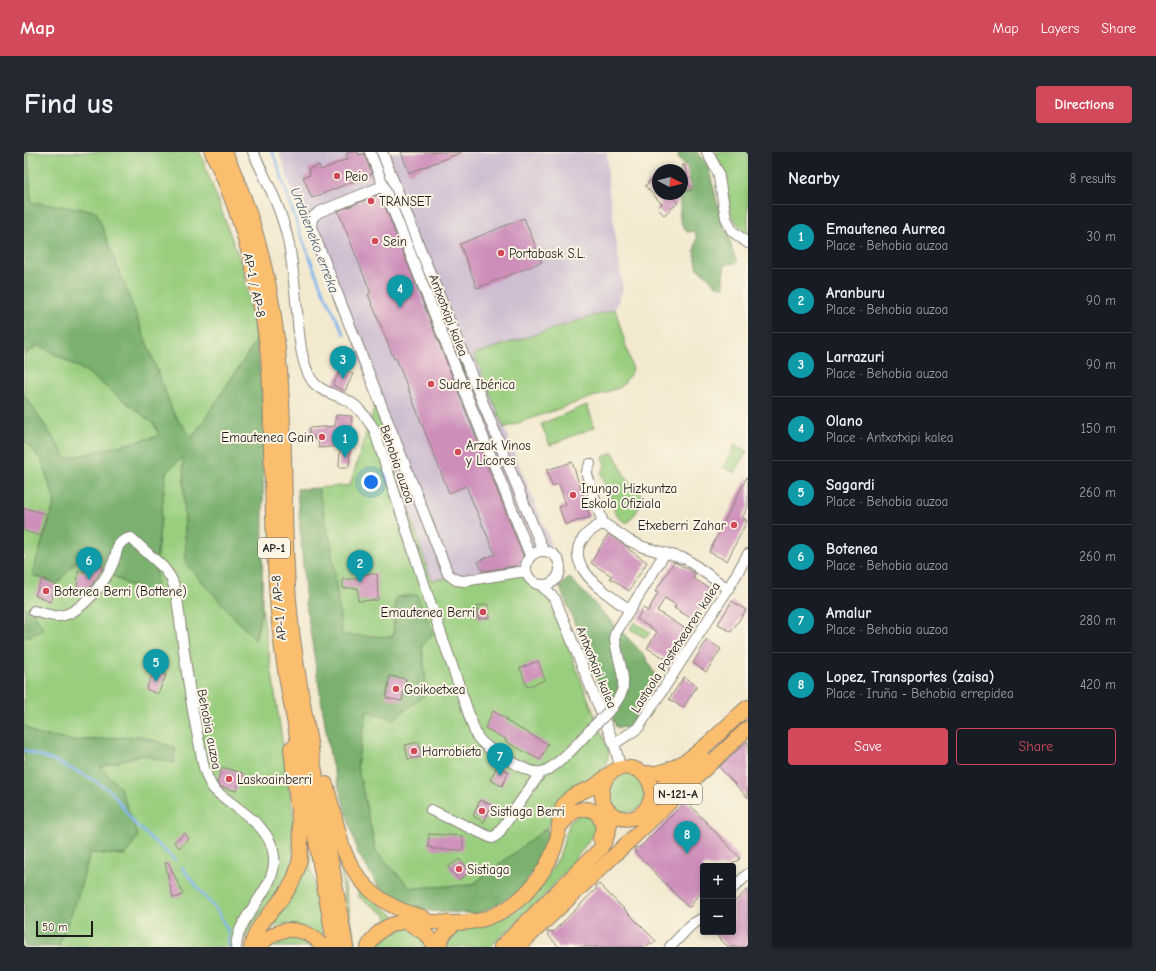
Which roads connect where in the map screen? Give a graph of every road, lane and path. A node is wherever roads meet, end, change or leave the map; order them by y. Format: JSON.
{"nodes":[{"id":1,"x":212,"y":152,"type":"edge"},
{"id":2,"x":225,"y":152,"type":"edge"},
{"id":3,"x":253,"y":152,"type":"edge"},
{"id":4,"x":370,"y":152,"type":"edge"},
{"id":5,"x":382,"y":152,"type":"edge"},
{"id":6,"x":706,"y":152,"type":"edge"},
{"id":7,"x":383,"y":186,"type":"junction"},
{"id":8,"x":748,"y":243,"type":"edge"},
{"id":9,"x":590,"y":464,"type":"dead end"},
{"id":10,"x":603,"y":523,"type":"junction"},
{"id":11,"x":542,"y":550,"type":"junction"},
{"id":12,"x":665,"y":553,"type":"junction"},
{"id":13,"x":748,"y":554,"type":"edge"},
{"id":14,"x":530,"y":555,"type":"junction"},
{"id":15,"x":525,"y":571,"type":"junction"},
{"id":16,"x":556,"y":579,"type":"junction"},
{"id":17,"x":541,"y":585,"type":"junction"},
{"id":18,"x":728,"y":589,"type":"junction"},
{"id":19,"x":555,"y":598,"type":"junction"},
{"id":20,"x":630,"y":610,"type":"junction"},
{"id":21,"x":34,"y":612,"type":"dead end"},
{"id":22,"x":286,"y":672,"type":"junction"},
{"id":23,"x":299,"y":679,"type":"junction"},
{"id":24,"x":748,"y":708,"type":"edge"},
{"id":25,"x":748,"y":721,"type":"edge"},
{"id":26,"x":748,"y":728,"type":"edge"},
{"id":27,"x":614,"y":744,"type":"junction"},
{"id":28,"x":619,"y":769,"type":"junction"},
{"id":29,"x":541,"y":772,"type":"junction"},
{"id":30,"x":640,"y":772,"type":"junction"},
{"id":31,"x":607,"y":777,"type":"junction"},
{"id":32,"x":652,"y":797,"type":"junction"},
{"id":33,"x":607,"y":808,"type":"junction"},
{"id":34,"x":431,"y":810,"type":"dead end"},
{"id":35,"x":637,"y":816,"type":"junction"},
{"id":36,"x":560,"y":826,"type":"junction"},
{"id":37,"x":608,"y":861,"type":"junction"},
{"id":38,"x":748,"y":866,"type":"edge"},
{"id":39,"x":748,"y":874,"type":"edge"},
{"id":40,"x":736,"y":877,"type":"edge"},
{"id":41,"x":572,"y":878,"type":"junction"},
{"id":42,"x":736,"y":885,"type":"edge"},
{"id":43,"x":700,"y":913,"type":"edge"},
{"id":44,"x":700,"y":920,"type":"edge"},
{"id":45,"x":406,"y":921,"type":"junction"},
{"id":46,"x":459,"y":923,"type":"junction"},
{"id":47,"x":691,"y":925,"type":"junction"},
{"id":48,"x":670,"y":946,"type":"edge"},
{"id":49,"x":236,"y":947,"type":"edge"},
{"id":50,"x":252,"y":947,"type":"edge"},
{"id":51,"x":260,"y":947,"type":"edge"},
{"id":52,"x":322,"y":947,"type":"edge"},
{"id":53,"x":335,"y":947,"type":"edge"},
{"id":54,"x":346,"y":947,"type":"edge"},
{"id":55,"x":368,"y":947,"type":"edge"},
{"id":56,"x":436,"y":947,"type":"edge"},
{"id":57,"x":440,"y":947,"type":"edge"},
{"id":58,"x":501,"y":947,"type":"edge"},
{"id":59,"x":518,"y":947,"type":"edge"}],
"edges":[{"from":1,"to":22,"type":"highway","name":"AP-1 / AP-8","number":"AP-1"},
{"from":2,"to":23,"type":"highway","name":"AP-1 / AP-8","number":"AP-1"},
{"from":3,"to":29,"type":"street","name":"Behobia auzoa"},
{"from":4,"to":7,"type":"street","name":"Antxotxipi kalea"},
{"from":5,"to":11,"type":"street","name":"Antxotxipi kalea"},
{"from":6,"to":8,"type":"street"},
{"from":7,"to":14,"type":"street","name":"Antxotxipi kalea"},
{"from":7,"to":15,"type":"street"},
{"from":9,"to":10,"type":"street"},
{"from":10,"to":12,"type":"street"},
{"from":10,"to":20,"type":"street"},
{"from":11,"to":14,"type":"street"},
{"from":11,"to":16,"type":"street"},
{"from":12,"to":18,"type":"street"},
{"from":12,"to":20,"type":"street"},
{"from":13,"to":18,"type":"street","name":"Lastaola Postetxearen kalea"},
{"from":14,"to":15,"type":"street"},
{"from":15,"to":17,"type":"street"},
{"from":16,"to":17,"type":"street"},
{"from":16,"to":19,"type":"street","name":"Antxotxipi kalea"},
{"from":17,"to":19,"type":"street","name":"Antxotxipi kalea"},
{"from":18,"to":27,"type":"street","name":"Lastaola Postetxearen kalea"},
{"from":19,"to":27,"type":"street","name":"Antxotxipi kalea"},
{"from":20,"to":29,"type":"street","bridge":true},
{"from":21,"to":49,"type":"street","name":"Behobia auzoa"},
{"from":22,"to":50,"type":"highway"},
{"from":22,"to":53,"type":"highway","name":"AP-1 / AP-8","number":"AP-1"},
{"from":23,"to":46,"type":"highway"},
{"from":23,"to":54,"type":"highway","name":"AP-1 / AP-8","number":"AP-1"},
{"from":24,"to":30,"type":"highway","number":"N-121-A"},
{"from":25,"to":32,"type":"highway","number":"N-121-A"},
{"from":26,"to":37,"type":"highway","number":"N-121-A"},
{"from":27,"to":28,"type":"street","name":"Antxotxipi kalea"},
{"from":28,"to":30,"type":"highway","number":"N-121-A"},
{"from":28,"to":31,"type":"highway"},
{"from":29,"to":34,"type":"street"},
{"from":30,"to":32,"type":"highway","number":"N-121-A"},
{"from":31,"to":33,"type":"highway"},
{"from":31,"to":36,"type":"highway"},
{"from":32,"to":35,"type":"highway","number":"N-121-A"},
{"from":33,"to":35,"type":"highway"},
{"from":33,"to":36,"type":"highway"},
{"from":33,"to":41,"type":"highway"},
{"from":35,"to":37,"type":"highway","number":"N-121-A"},
{"from":36,"to":41,"type":"highway"},
{"from":36,"to":46,"type":"highway"},
{"from":37,"to":59,"type":"highway","number":"N-121-A"},
{"from":38,"to":40,"type":"street"},
{"from":39,"to":42,"type":"street"},
{"from":41,"to":58,"type":"highway"},
{"from":43,"to":47,"type":"street"},
{"from":44,"to":47,"type":"street"},
{"from":45,"to":46,"type":"highway"},
{"from":45,"to":55,"type":"highway"},
{"from":45,"to":56,"type":"highway"},
{"from":46,"to":57,"type":"highway"},
{"from":47,"to":48,"type":"street"},
{"from":51,"to":52,"type":"highway"}]}
